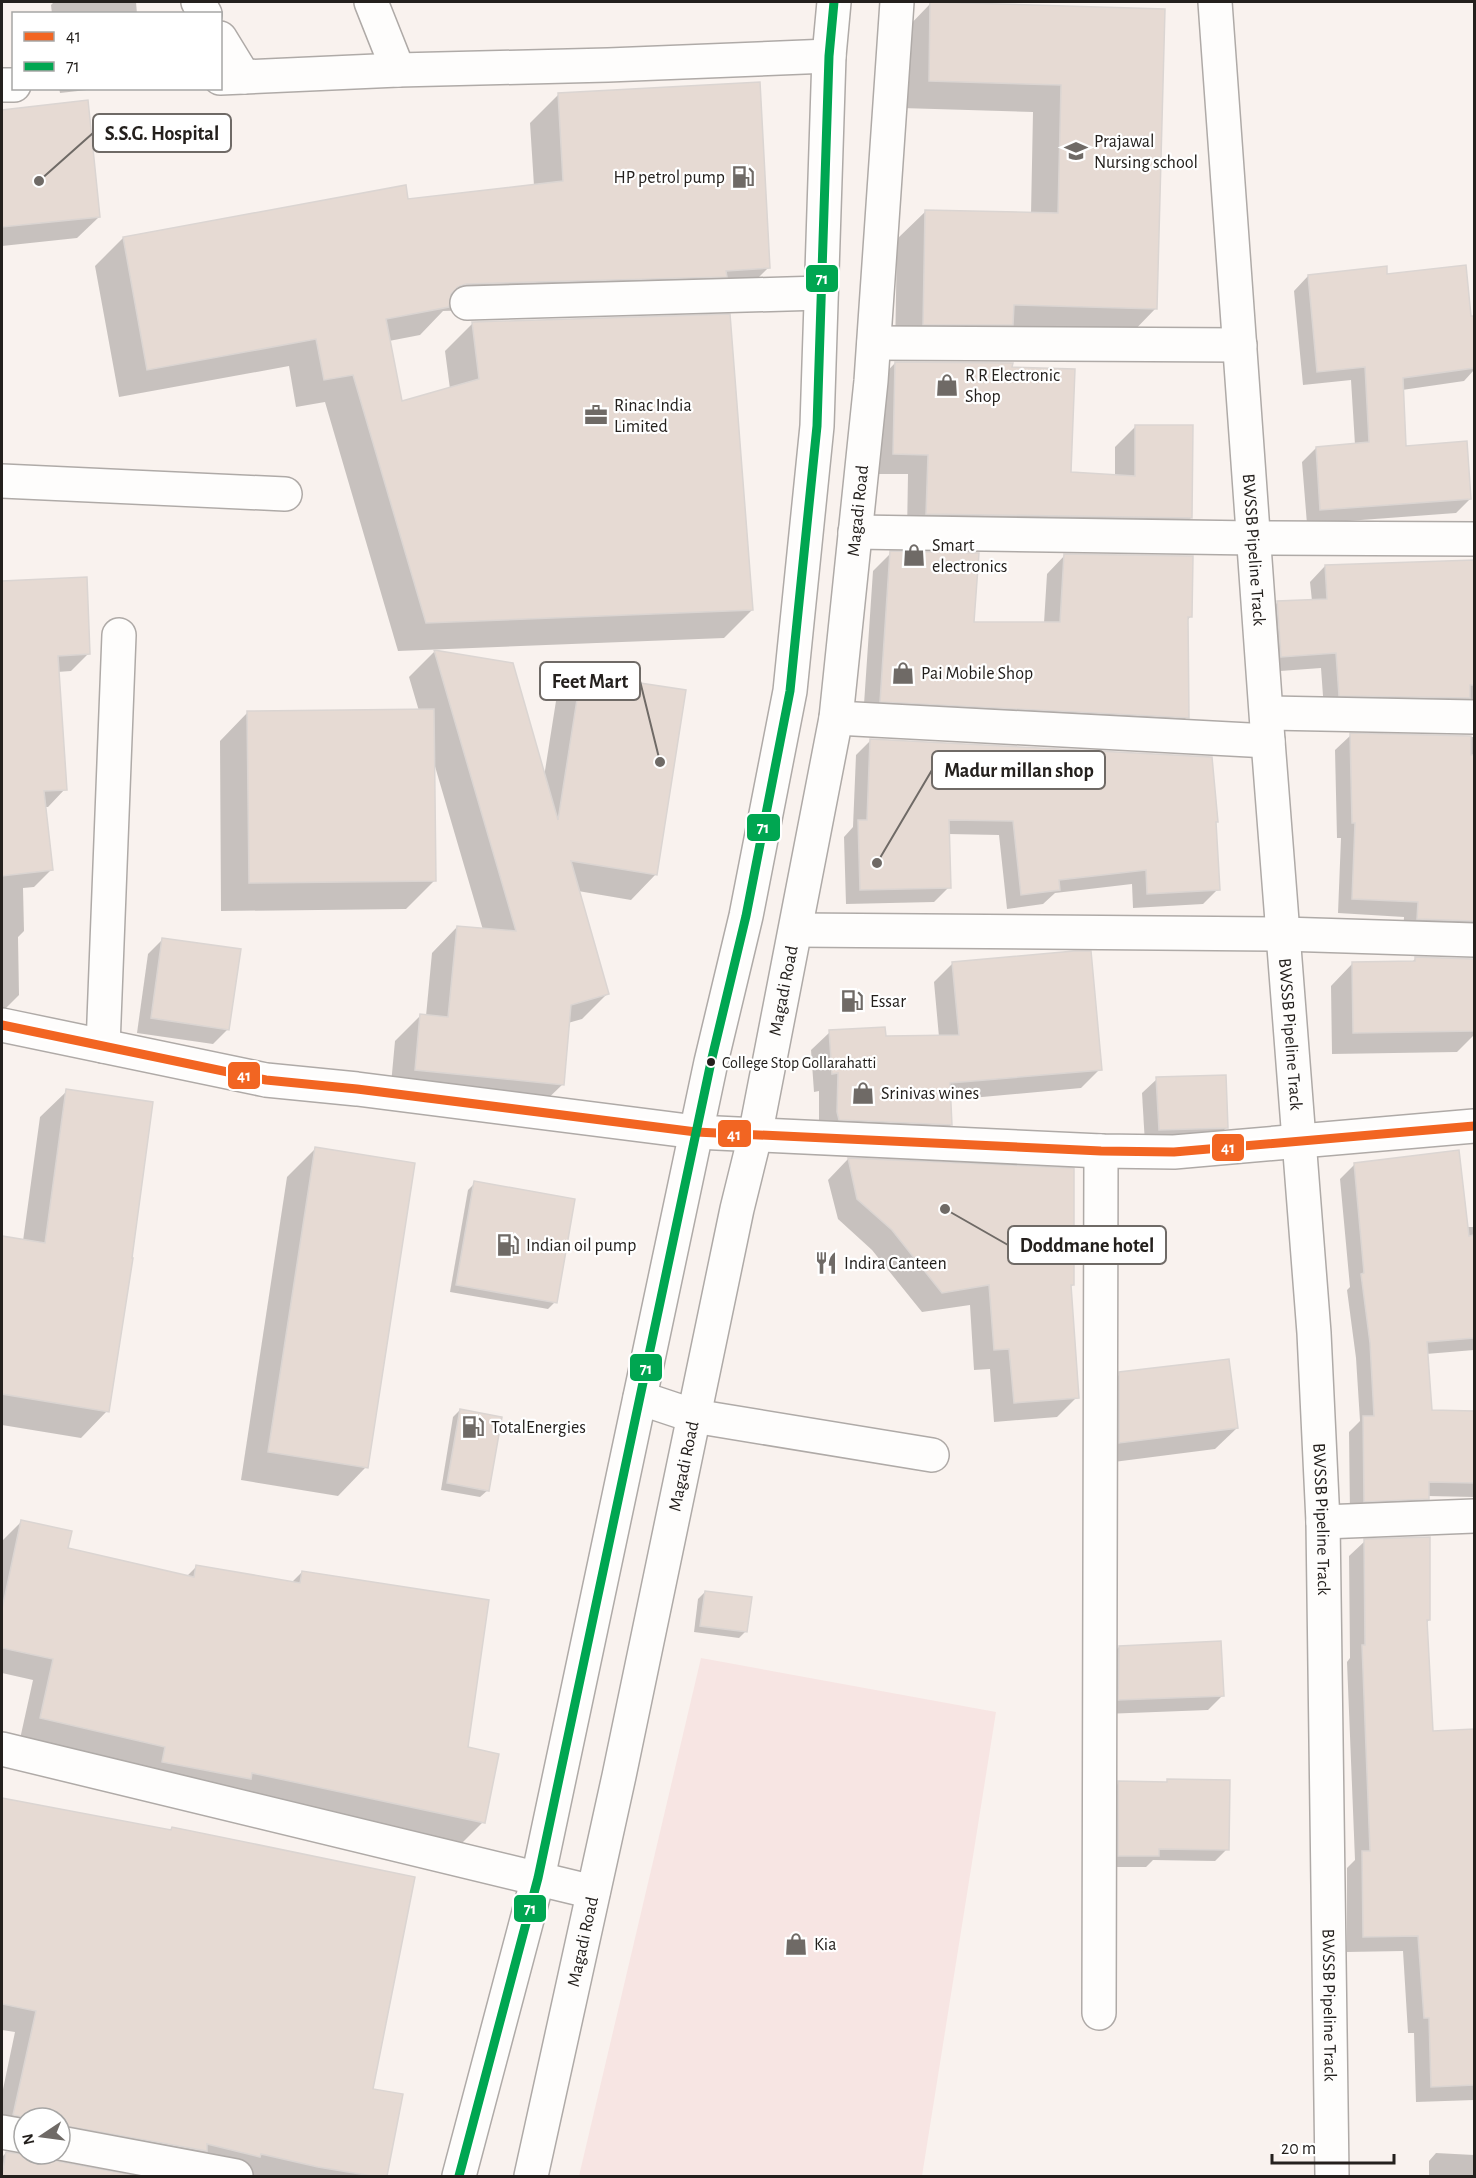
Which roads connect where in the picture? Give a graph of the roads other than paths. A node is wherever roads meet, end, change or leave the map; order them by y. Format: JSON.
{"nodes":[{"id":1,"x":371,"y":2,"type":"edge"},
{"id":2,"x":834,"y":2,"type":"edge"},
{"id":3,"x":897,"y":2,"type":"edge"},
{"id":4,"x":1215,"y":2,"type":"edge"},
{"id":5,"x":222,"y":44,"type":"edge"},
{"id":6,"x":829,"y":56,"type":"junction"},
{"id":7,"x":398,"y":70,"type":"junction"},
{"id":8,"x":232,"y":77,"type":"edge"},
{"id":9,"x":821,"y":293,"type":"junction"},
{"id":10,"x":467,"y":303,"type":"dead end"},
{"id":11,"x":874,"y":343,"type":"junction"},
{"id":12,"x":1240,"y":345,"type":"junction"},
{"id":13,"x":2,"y":482,"type":"edge"},
{"id":14,"x":285,"y":494,"type":"dead end"},
{"id":15,"x":855,"y":532,"type":"junction"},
{"id":16,"x":1254,"y":538,"type":"junction"},
{"id":17,"x":1474,"y":539,"type":"edge"},
{"id":18,"x":119,"y":635,"type":"dead end"},
{"id":19,"x":1474,"y":717,"type":"edge"},
{"id":20,"x":836,"y":718,"type":"junction"},
{"id":21,"x":1267,"y":727,"type":"junction"},
{"id":22,"x":796,"y":930,"type":"junction"},
{"id":23,"x":1283,"y":934,"type":"junction"},
{"id":24,"x":1474,"y":939,"type":"edge"},
{"id":25,"x":2,"y":1025,"type":"edge"},
{"id":26,"x":103,"y":1046,"type":"junction"},
{"id":27,"x":1474,"y":1126,"type":"edge"},
{"id":28,"x":696,"y":1132,"type":"junction"},
{"id":29,"x":755,"y":1136,"type":"junction"},
{"id":30,"x":1300,"y":1141,"type":"junction"},
{"id":31,"x":1101,"y":1151,"type":"junction"},
{"id":32,"x":640,"y":1398,"type":"junction"},
{"id":33,"x":694,"y":1416,"type":"junction"},
{"id":34,"x":932,"y":1455,"type":"dead end"},
{"id":35,"x":1474,"y":1516,"type":"edge"},
{"id":36,"x":1323,"y":1522,"type":"junction"},
{"id":37,"x":2,"y":1749,"type":"edge"},
{"id":38,"x":538,"y":1878,"type":"junction"},
{"id":39,"x":593,"y":1892,"type":"junction"},
{"id":40,"x":1099,"y":2013,"type":"dead end"},
{"id":41,"x":72,"y":2145,"type":"edge"},
{"id":42,"x":236,"y":2176,"type":"edge"},
{"id":43,"x":459,"y":2176,"type":"edge"},
{"id":44,"x":531,"y":2176,"type":"edge"},
{"id":45,"x":1332,"y":2176,"type":"edge"}],
"edges":[{"from":1,"to":7,"type":"street"},
{"from":2,"to":6,"type":"street"},
{"from":3,"to":11,"type":"street","name":"Magadi Road"},
{"from":4,"to":12,"type":"street","name":"BWSSB Pipeline Track"},
{"from":5,"to":8,"type":"street"},
{"from":6,"to":7,"type":"street"},
{"from":6,"to":9,"type":"street"},
{"from":7,"to":8,"type":"street"},
{"from":9,"to":10,"type":"street"},
{"from":9,"to":28,"type":"street"},
{"from":11,"to":12,"type":"street"},
{"from":11,"to":15,"type":"street","name":"Magadi Road"},
{"from":12,"to":16,"type":"street","name":"BWSSB Pipeline Track"},
{"from":13,"to":14,"type":"street"},
{"from":15,"to":16,"type":"street"},
{"from":15,"to":20,"type":"street","name":"Magadi Road"},
{"from":16,"to":17,"type":"street"},
{"from":16,"to":21,"type":"street","name":"BWSSB Pipeline Track"},
{"from":18,"to":26,"type":"street"},
{"from":19,"to":21,"type":"street"},
{"from":20,"to":21,"type":"street"},
{"from":20,"to":22,"type":"street","name":"Magadi Road"},
{"from":21,"to":23,"type":"street","name":"BWSSB Pipeline Track"},
{"from":22,"to":23,"type":"street"},
{"from":22,"to":29,"type":"street","name":"Magadi Road"},
{"from":23,"to":24,"type":"street"},
{"from":23,"to":30,"type":"street","name":"BWSSB Pipeline Track"},
{"from":25,"to":26,"type":"street"},
{"from":26,"to":28,"type":"street"},
{"from":27,"to":30,"type":"street"},
{"from":28,"to":29,"type":"street"},
{"from":28,"to":32,"type":"street"},
{"from":29,"to":31,"type":"street"},
{"from":29,"to":33,"type":"street","name":"Magadi Road"},
{"from":30,"to":31,"type":"street"},
{"from":30,"to":36,"type":"street","name":"BWSSB Pipeline Track"},
{"from":31,"to":40,"type":"street"},
{"from":32,"to":33,"type":"street"},
{"from":32,"to":38,"type":"street"},
{"from":33,"to":34,"type":"street"},
{"from":33,"to":39,"type":"street","name":"Magadi Road"},
{"from":35,"to":36,"type":"street"},
{"from":36,"to":45,"type":"street","name":"BWSSB Pipeline Track"},
{"from":37,"to":38,"type":"street"},
{"from":38,"to":39,"type":"street"},
{"from":38,"to":43,"type":"street"},
{"from":39,"to":44,"type":"street","name":"Magadi Road"},
{"from":41,"to":42,"type":"street"}]}
